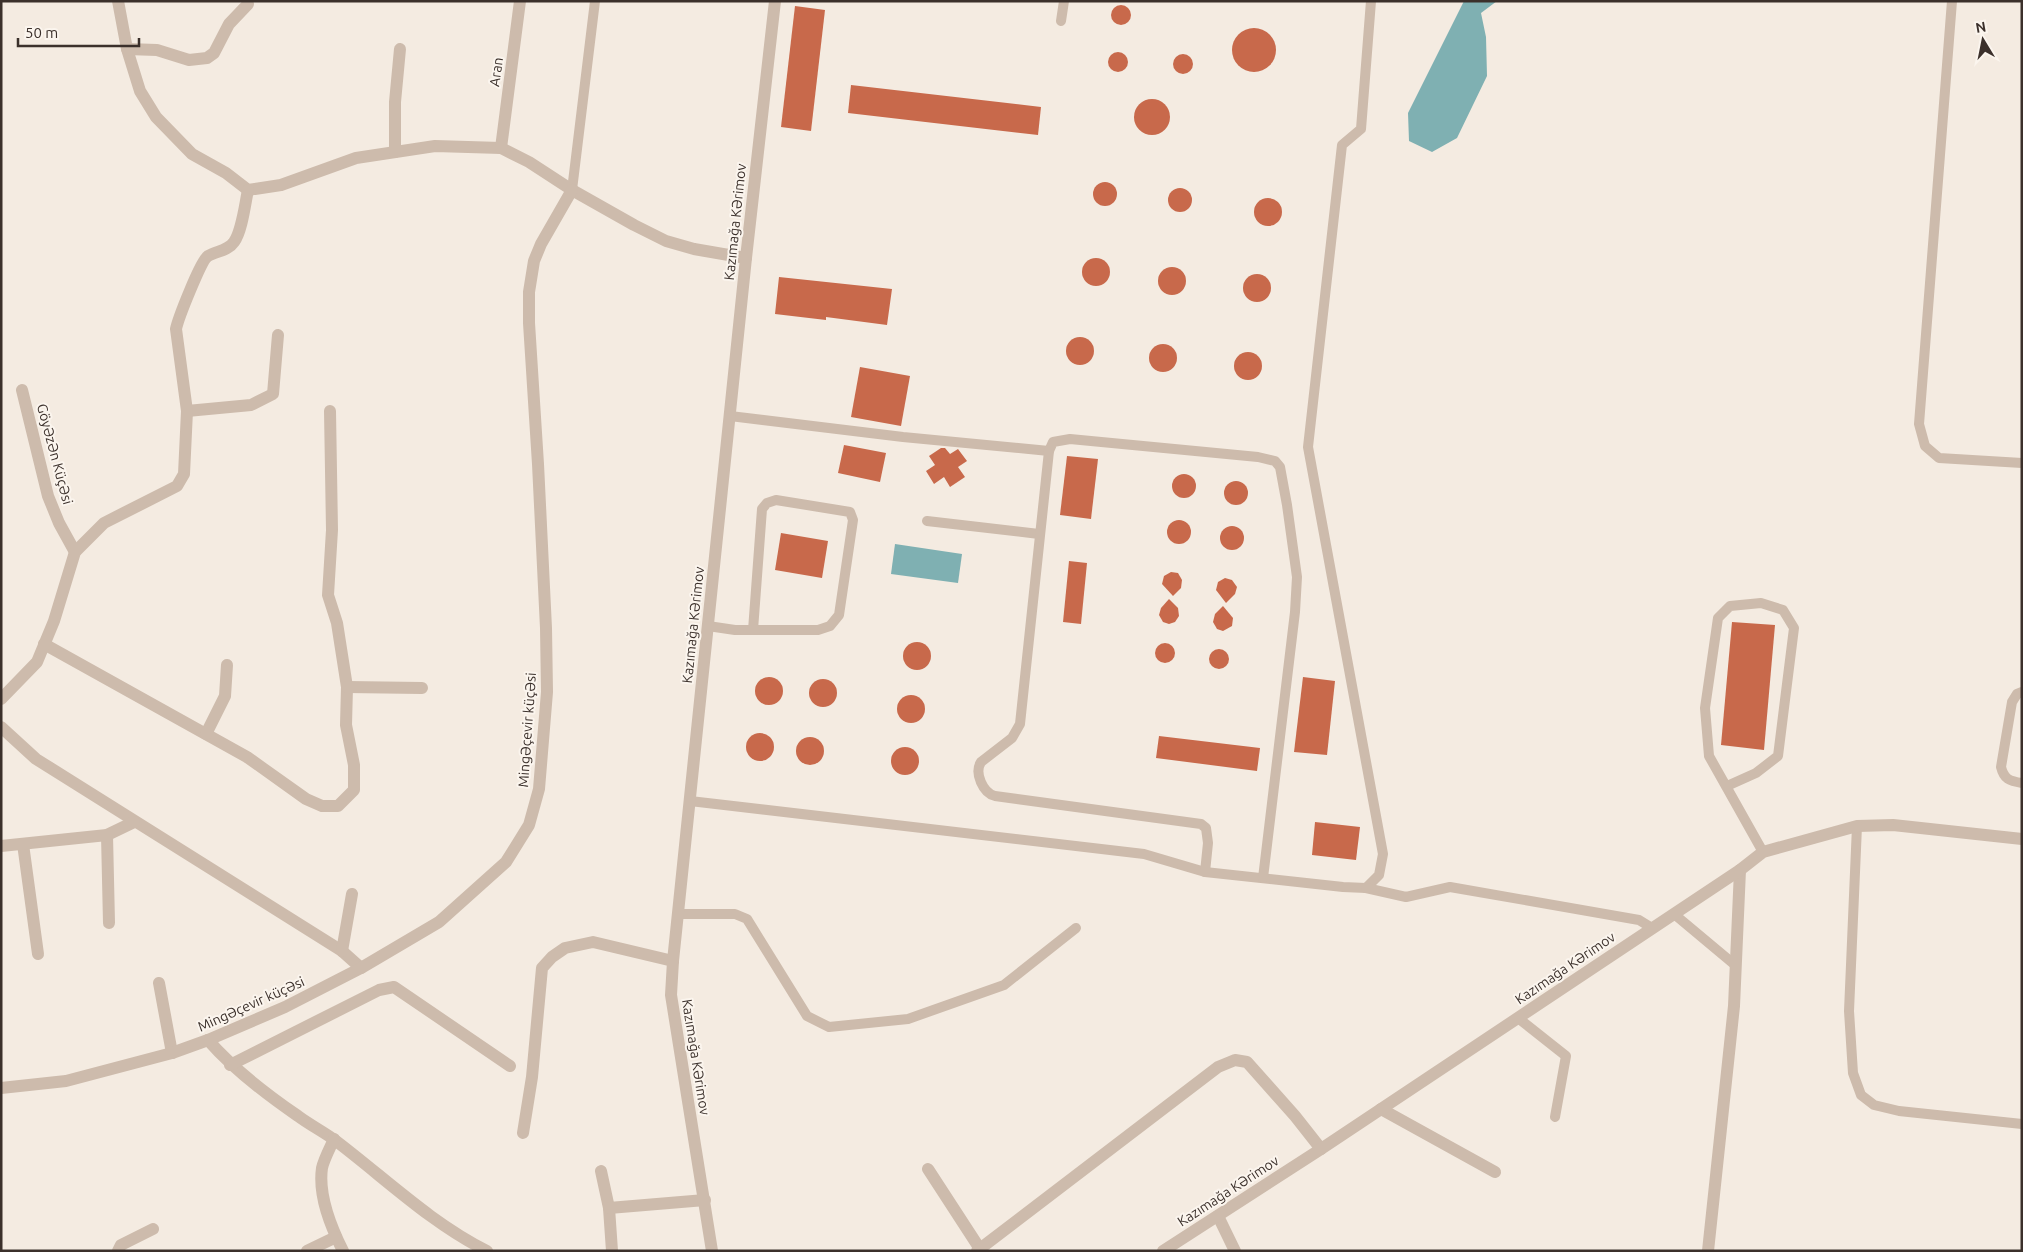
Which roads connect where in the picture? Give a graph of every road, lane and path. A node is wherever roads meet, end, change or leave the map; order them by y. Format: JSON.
{"nodes":[{"id":1,"x":118,"y":1,"type":"edge"},
{"id":2,"x":520,"y":1,"type":"edge"},
{"id":3,"x":595,"y":1,"type":"edge"},
{"id":4,"x":775,"y":1,"type":"edge"},
{"id":5,"x":1064,"y":1,"type":"edge"},
{"id":6,"x":1371,"y":1,"type":"edge"},
{"id":7,"x":1952,"y":1,"type":"edge"},
{"id":8,"x":248,"y":4,"type":"dead end"},
{"id":9,"x":1062,"y":21,"type":"dead end"},
{"id":10,"x":127,"y":49,"type":"junction"},
{"id":11,"x":400,"y":49,"type":"dead end"},
{"id":12,"x":501,"y":148,"type":"junction"},
{"id":13,"x":395,"y":152,"type":"junction"},
{"id":14,"x":248,"y":190,"type":"junction"},
{"id":15,"x":572,"y":190,"type":"junction"},
{"id":16,"x":746,"y":258,"type":"junction"},
{"id":17,"x":278,"y":335,"type":"dead end"},
{"id":18,"x":22,"y":390,"type":"dead end"},
{"id":19,"x":187,"y":411,"type":"junction"},
{"id":20,"x":330,"y":411,"type":"dead end"},
{"id":21,"x":730,"y":416,"type":"junction"},
{"id":22,"x":1049,"y":451,"type":"junction"},
{"id":23,"x":2022,"y":463,"type":"edge"},
{"id":24,"x":927,"y":521,"type":"dead end"},
{"id":25,"x":1039,"y":534,"type":"junction"},
{"id":26,"x":75,"y":552,"type":"junction"},
{"id":27,"x":708,"y":626,"type":"junction"},
{"id":28,"x":753,"y":630,"type":"junction"},
{"id":29,"x":44,"y":644,"type":"junction"},
{"id":30,"x":228,"y":665,"type":"dead end"},
{"id":31,"x":347,"y":687,"type":"junction"},
{"id":32,"x":422,"y":688,"type":"dead end"},
{"id":33,"x":2022,"y":692,"type":"edge"},
{"id":34,"x":1,"y":699,"type":"edge"},
{"id":35,"x":1,"y":727,"type":"edge"},
{"id":36,"x":206,"y":734,"type":"junction"},
{"id":37,"x":2022,"y":783,"type":"edge"},
{"id":38,"x":1727,"y":786,"type":"junction"},
{"id":39,"x":690,"y":801,"type":"junction"},
{"id":40,"x":134,"y":822,"type":"junction"},
{"id":41,"x":1857,"y":826,"type":"junction"},
{"id":42,"x":107,"y":835,"type":"junction"},
{"id":43,"x":2022,"y":839,"type":"edge"},
{"id":44,"x":23,"y":844,"type":"junction"},
{"id":45,"x":1,"y":846,"type":"edge"},
{"id":46,"x":1763,"y":852,"type":"junction"},
{"id":47,"x":1740,"y":870,"type":"junction"},
{"id":48,"x":1205,"y":872,"type":"junction"},
{"id":49,"x":1263,"y":878,"type":"junction"},
{"id":50,"x":1366,"y":888,"type":"junction"},
{"id":51,"x":352,"y":894,"type":"dead end"},
{"id":52,"x":678,"y":914,"type":"junction"},
{"id":53,"x":1674,"y":914,"type":"junction"},
{"id":54,"x":109,"y":923,"type":"dead end"},
{"id":55,"x":1076,"y":928,"type":"dead end"},
{"id":56,"x":1652,"y":928,"type":"junction"},
{"id":57,"x":342,"y":951,"type":"junction"},
{"id":58,"x":38,"y":954,"type":"dead end"},
{"id":59,"x":673,"y":961,"type":"junction"},
{"id":60,"x":1735,"y":966,"type":"junction"},
{"id":61,"x":361,"y":968,"type":"junction"},
{"id":62,"x":160,"y":983,"type":"dead end"},
{"id":63,"x":1518,"y":1018,"type":"junction"},
{"id":64,"x":208,"y":1040,"type":"junction"},
{"id":65,"x":172,"y":1054,"type":"junction"},
{"id":66,"x":230,"y":1065,"type":"junction"},
{"id":67,"x":510,"y":1066,"type":"dead end"},
{"id":68,"x":1,"y":1088,"type":"edge"},
{"id":69,"x":1381,"y":1109,"type":"junction"},
{"id":70,"x":1555,"y":1117,"type":"dead end"},
{"id":71,"x":2022,"y":1124,"type":"edge"},
{"id":72,"x":524,"y":1133,"type":"dead end"},
{"id":73,"x":334,"y":1139,"type":"junction"},
{"id":74,"x":1321,"y":1149,"type":"junction"},
{"id":75,"x":928,"y":1169,"type":"dead end"},
{"id":76,"x":601,"y":1171,"type":"dead end"},
{"id":77,"x":1495,"y":1172,"type":"dead end"},
{"id":78,"x":705,"y":1200,"type":"junction"},
{"id":79,"x":609,"y":1208,"type":"junction"},
{"id":80,"x":1218,"y":1216,"type":"junction"},
{"id":81,"x":153,"y":1229,"type":"dead end"},
{"id":82,"x":336,"y":1237,"type":"junction"},
{"id":83,"x":480,"y":1249,"type":"edge"},
{"id":84,"x":978,"y":1250,"type":"edge"},
{"id":85,"x":118,"y":1251,"type":"edge"},
{"id":86,"x":307,"y":1251,"type":"edge"},
{"id":87,"x":343,"y":1251,"type":"edge"},
{"id":88,"x":612,"y":1251,"type":"edge"},
{"id":89,"x":712,"y":1251,"type":"edge"},
{"id":90,"x":1163,"y":1251,"type":"edge"},
{"id":91,"x":1235,"y":1251,"type":"edge"},
{"id":92,"x":1708,"y":1251,"type":"edge"}],
"edges":[{"from":1,"to":10,"type":"street"},
{"from":2,"to":12,"type":"street","name":"Aran"},
{"from":3,"to":15,"type":"lane"},
{"from":4,"to":16,"type":"street","name":"Kazımağa Kərimov"},
{"from":5,"to":9,"type":"lane"},
{"from":6,"to":50,"type":"lane"},
{"from":7,"to":23,"type":"lane"},
{"from":8,"to":10,"type":"street"},
{"from":10,"to":14,"type":"street"},
{"from":11,"to":13,"type":"street"},
{"from":12,"to":13,"type":"street"},
{"from":12,"to":15,"type":"street"},
{"from":13,"to":14,"type":"street"},
{"from":14,"to":19,"type":"street"},
{"from":15,"to":16,"type":"street"},
{"from":15,"to":61,"type":"street","name":"Mingəçevir küçəsi"},
{"from":16,"to":21,"type":"street","name":"Kazımağa Kərimov"},
{"from":17,"to":19,"type":"street"},
{"from":18,"to":26,"type":"street","name":"Göyəzən Küçəsi"},
{"from":19,"to":26,"type":"street"},
{"from":20,"to":31,"type":"street"},
{"from":21,"to":22,"type":"lane"},
{"from":21,"to":27,"type":"street","name":"Kazımağa Kərimov"},
{"from":22,"to":25,"type":"lane"},
{"from":22,"to":49,"type":"lane"},
{"from":24,"to":25,"type":"lane"},
{"from":25,"to":48,"type":"lane"},
{"from":26,"to":29,"type":"street"},
{"from":27,"to":28,"type":"lane"},
{"from":27,"to":39,"type":"street","name":"Kazımağa Kərimov"},
{"from":28,"to":28,"type":"lane"},
{"from":29,"to":34,"type":"street"},
{"from":29,"to":36,"type":"street"},
{"from":30,"to":36,"type":"street"},
{"from":31,"to":32,"type":"street"},
{"from":31,"to":36,"type":"street"},
{"from":33,"to":37,"type":"lane"},
{"from":35,"to":40,"type":"street"},
{"from":38,"to":38,"type":"lane"},
{"from":38,"to":46,"type":"lane"},
{"from":39,"to":48,"type":"lane"},
{"from":39,"to":52,"type":"street","name":"Kazımağa Kərimov"},
{"from":40,"to":42,"type":"street"},
{"from":40,"to":57,"type":"street"},
{"from":41,"to":43,"type":"street","name":"Kazımağa Kərimov"},
{"from":41,"to":46,"type":"street","name":"Kazımağa Kərimov"},
{"from":41,"to":71,"type":"lane"},
{"from":42,"to":44,"type":"street"},
{"from":42,"to":54,"type":"street"},
{"from":44,"to":45,"type":"street"},
{"from":44,"to":58,"type":"street"},
{"from":46,"to":47,"type":"street","name":"Kazımağa Kərimov"},
{"from":47,"to":53,"type":"street","name":"Kazımağa Kərimov"},
{"from":47,"to":60,"type":"street"},
{"from":48,"to":49,"type":"lane"},
{"from":49,"to":50,"type":"lane"},
{"from":50,"to":56,"type":"lane"},
{"from":51,"to":57,"type":"street"},
{"from":52,"to":55,"type":"lane"},
{"from":52,"to":59,"type":"street","name":"Kazımağa Kərimov"},
{"from":53,"to":56,"type":"street","name":"Kazımağa Kərimov"},
{"from":53,"to":60,"type":"lane"},
{"from":56,"to":63,"type":"street","name":"Kazımağa Kərimov"},
{"from":57,"to":61,"type":"street"},
{"from":59,"to":72,"type":"street"},
{"from":59,"to":78,"type":"street","name":"Kazımağa Kərimov"},
{"from":60,"to":92,"type":"street"},
{"from":61,"to":64,"type":"street","name":"Mingəçevir küçəsi"},
{"from":62,"to":65,"type":"street"},
{"from":63,"to":69,"type":"street","name":"Kazımağa Kərimov"},
{"from":63,"to":70,"type":"lane"},
{"from":64,"to":65,"type":"street","name":"Mingəçevir küçəsi"},
{"from":64,"to":66,"type":"street"},
{"from":65,"to":68,"type":"street","name":"Mingəçevir küçəsi"},
{"from":66,"to":67,"type":"street"},
{"from":66,"to":73,"type":"street"},
{"from":69,"to":74,"type":"street","name":"Kazımağa Kərimov"},
{"from":69,"to":77,"type":"street"},
{"from":73,"to":82,"type":"street"},
{"from":73,"to":83,"type":"street"},
{"from":74,"to":80,"type":"street","name":"Kazımağa Kərimov"},
{"from":74,"to":84,"type":"street"},
{"from":75,"to":84,"type":"street"},
{"from":76,"to":79,"type":"street"},
{"from":78,"to":79,"type":"street"},
{"from":78,"to":89,"type":"street","name":"Kazımağa Kərimov"},
{"from":79,"to":88,"type":"street"},
{"from":80,"to":90,"type":"street","name":"Kazımağa Kərimov"},
{"from":80,"to":91,"type":"street"},
{"from":81,"to":85,"type":"street"},
{"from":82,"to":86,"type":"street"},
{"from":82,"to":87,"type":"street"}]}
